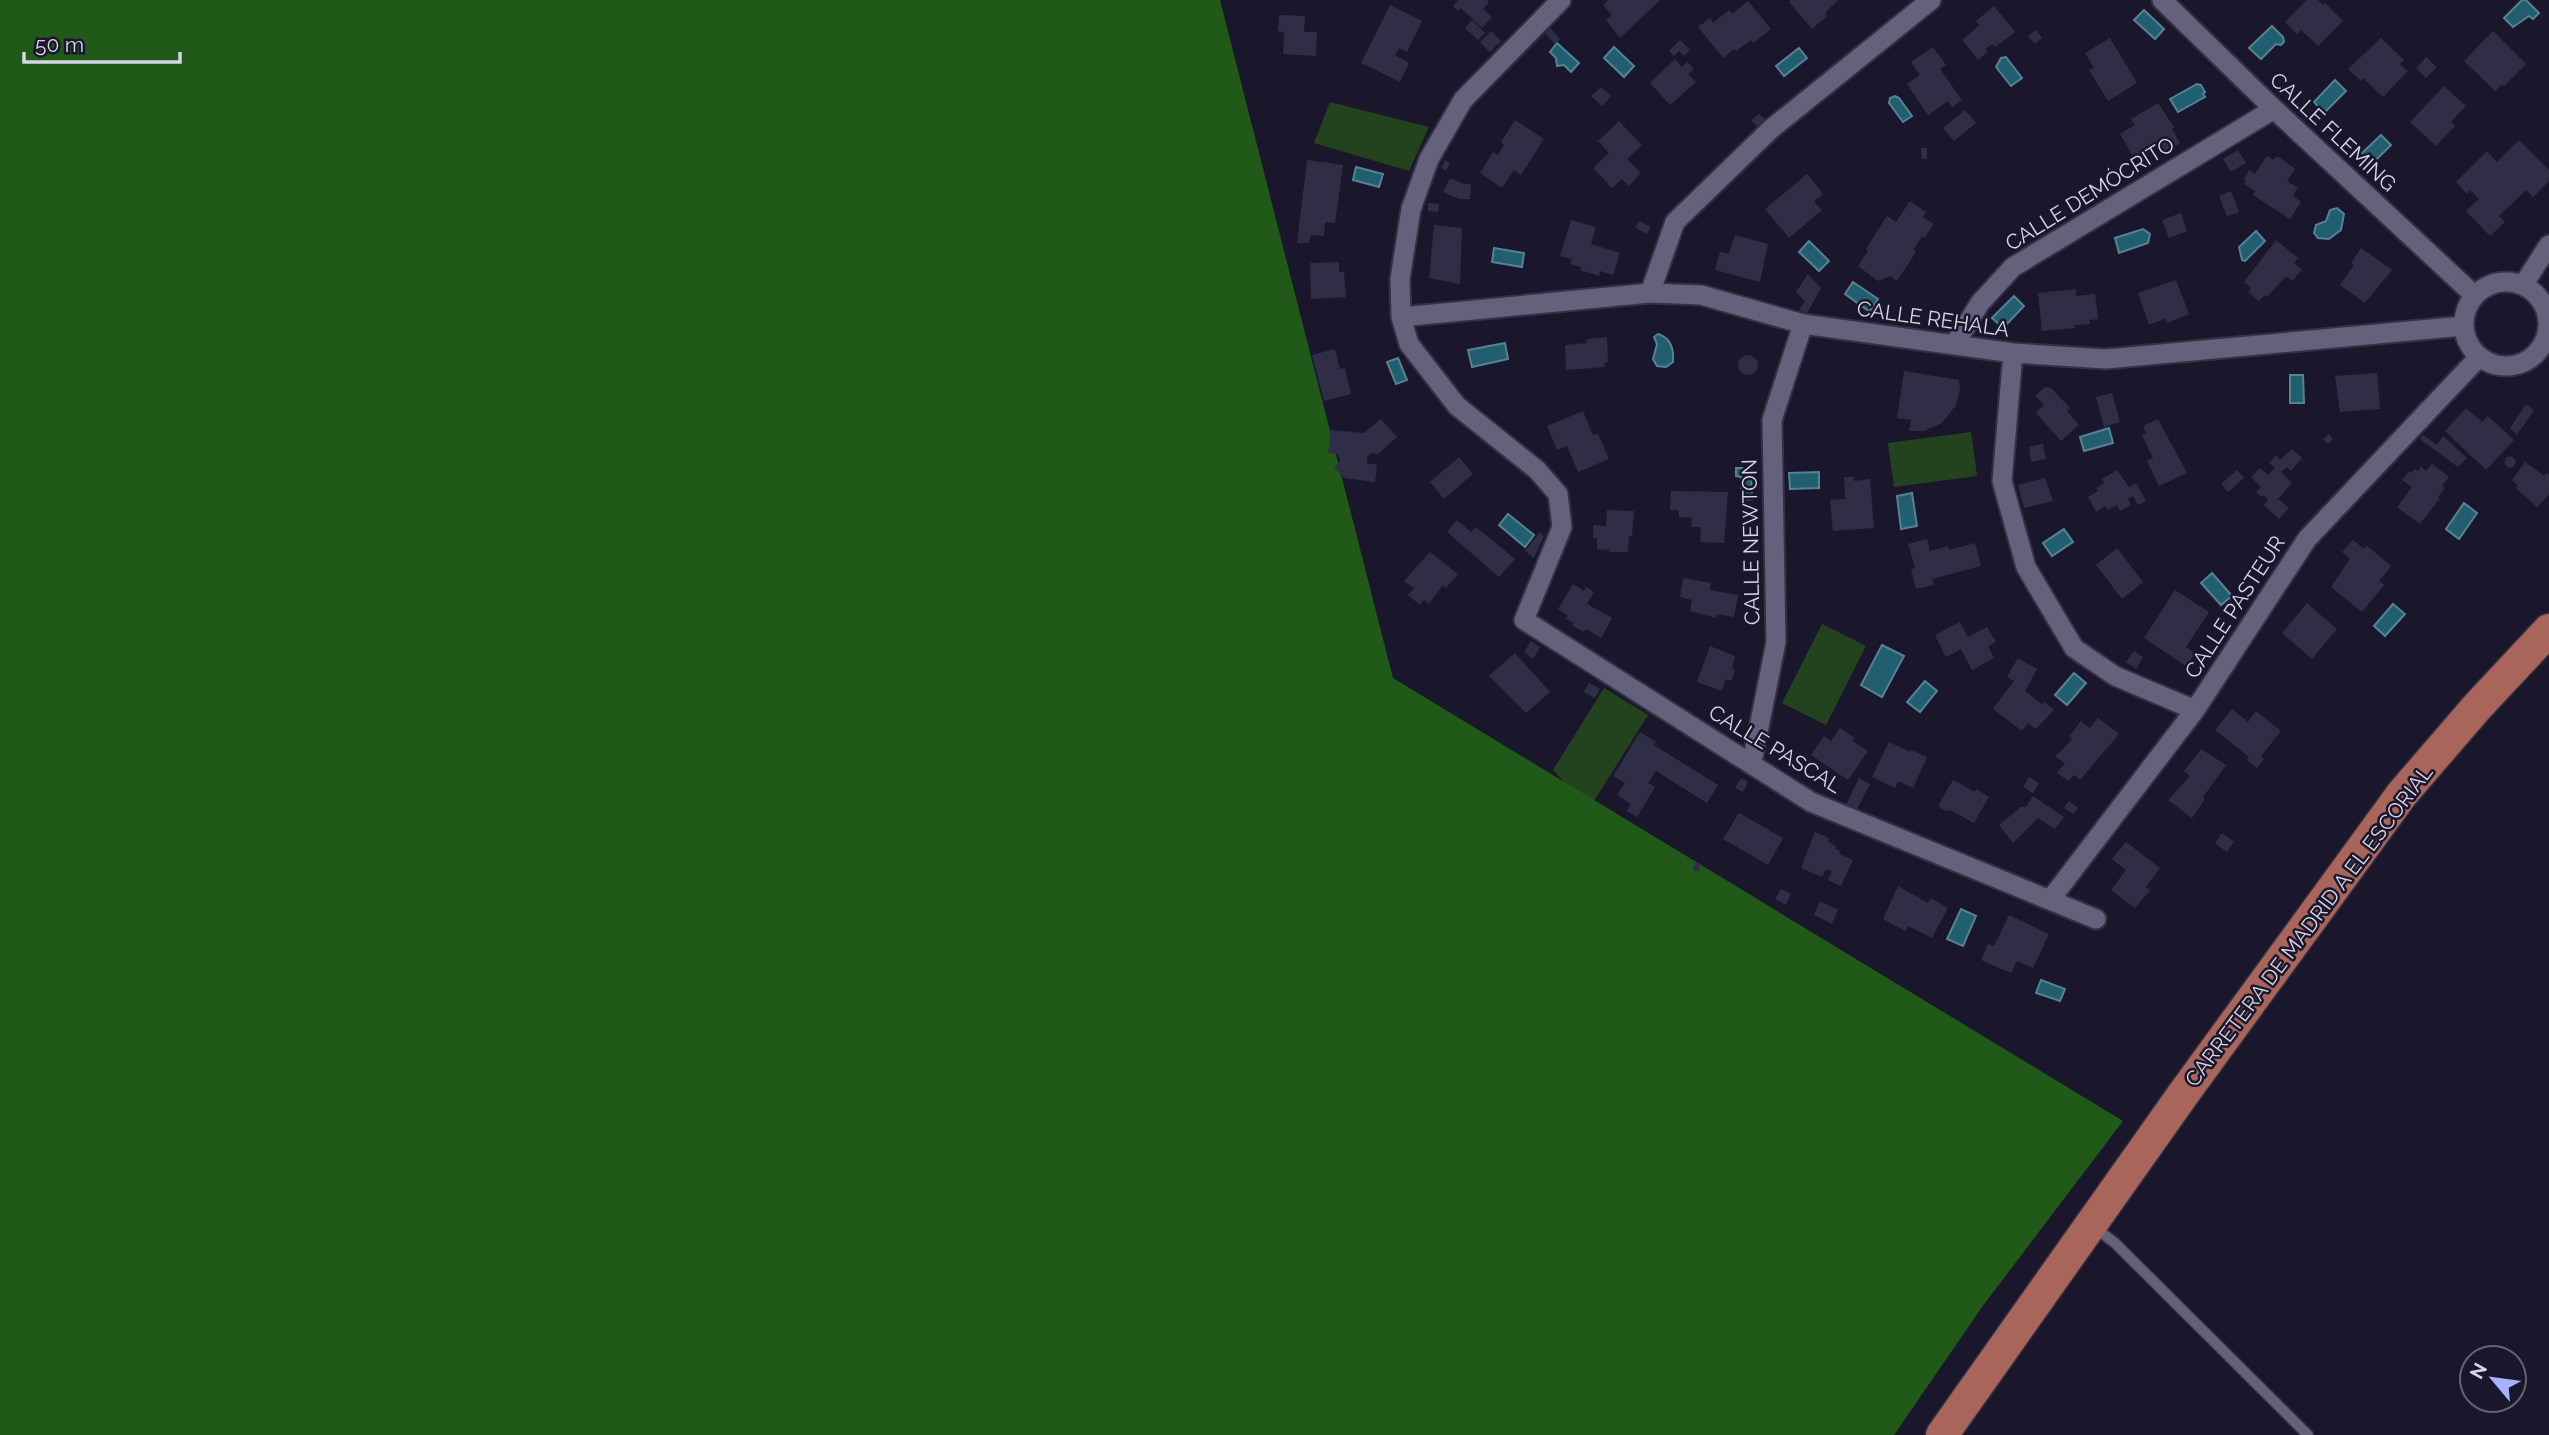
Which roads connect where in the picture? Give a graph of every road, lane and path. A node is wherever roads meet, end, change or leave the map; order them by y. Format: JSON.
{"nodes":[{"id":1,"x":1561,"y":0,"type":"edge"},
{"id":2,"x":1931,"y":0,"type":"edge"},
{"id":3,"x":2162,"y":0,"type":"edge"},
{"id":4,"x":2274,"y":109,"type":"junction"},
{"id":5,"x":2549,"y":245,"type":"edge"},
{"id":6,"x":2523,"y":285,"type":"junction"},
{"id":7,"x":1650,"y":293,"type":"junction"},
{"id":8,"x":2474,"y":295,"type":"junction"},
{"id":9,"x":1401,"y":317,"type":"junction"},
{"id":10,"x":1803,"y":324,"type":"junction"},
{"id":11,"x":2463,"y":326,"type":"junction"},
{"id":12,"x":1954,"y":345,"type":"junction"},
{"id":13,"x":2542,"y":349,"type":"edge"},
{"id":14,"x":2012,"y":353,"type":"junction"},
{"id":15,"x":2479,"y":358,"type":"junction"},
{"id":16,"x":2549,"y":370,"type":"edge"},
{"id":17,"x":2549,"y":630,"type":"edge"},
{"id":18,"x":2195,"y":709,"type":"junction"},
{"id":19,"x":1752,"y":762,"type":"junction"},
{"id":20,"x":2050,"y":900,"type":"junction"},
{"id":21,"x":2096,"y":919,"type":"dead end"},
{"id":22,"x":2088,"y":1230,"type":"junction"},
{"id":23,"x":1942,"y":1435,"type":"edge"},
{"id":24,"x":2308,"y":1435,"type":"edge"}],
"edges":[{"from":1,"to":9,"type":"street"},
{"from":2,"to":7,"type":"street"},
{"from":3,"to":4,"type":"street","name":"CALLE FLEMING"},
{"from":4,"to":8,"type":"street","name":"CALLE FLEMING"},
{"from":4,"to":12,"type":"street","name":"CALLE DEMÓCRITO"},
{"from":5,"to":6,"type":"street"},
{"from":6,"to":8,"type":"street"},
{"from":6,"to":13,"type":"street"},
{"from":7,"to":9,"type":"street","name":"CALLE REHALA"},
{"from":7,"to":10,"type":"street","name":"CALLE REHALA"},
{"from":8,"to":11,"type":"street"},
{"from":9,"to":19,"type":"street","name":"CALLE PASCAL"},
{"from":10,"to":12,"type":"street","name":"CALLE REHALA"},
{"from":10,"to":19,"type":"street","name":"CALLE NEWTON"},
{"from":11,"to":14,"type":"street","name":"CALLE REHALA"},
{"from":11,"to":15,"type":"street"},
{"from":12,"to":14,"type":"street","name":"CALLE REHALA"},
{"from":13,"to":15,"type":"street"},
{"from":13,"to":16,"type":"street"},
{"from":14,"to":18,"type":"street"},
{"from":15,"to":18,"type":"street","name":"CALLE PASTEUR"},
{"from":17,"to":22,"type":"highway","name":"CARRETERA DE MADRID A EL ESCORIAL"},
{"from":18,"to":20,"type":"street","name":"CALLE PASTEUR"},
{"from":19,"to":20,"type":"street","name":"CALLE PASCAL"},
{"from":20,"to":21,"type":"street","name":"CALLE PASCAL"},
{"from":22,"to":23,"type":"highway","name":"CARRETERA DE MADRID A EL ESCORIAL"},
{"from":22,"to":24,"type":"lane"}]}
